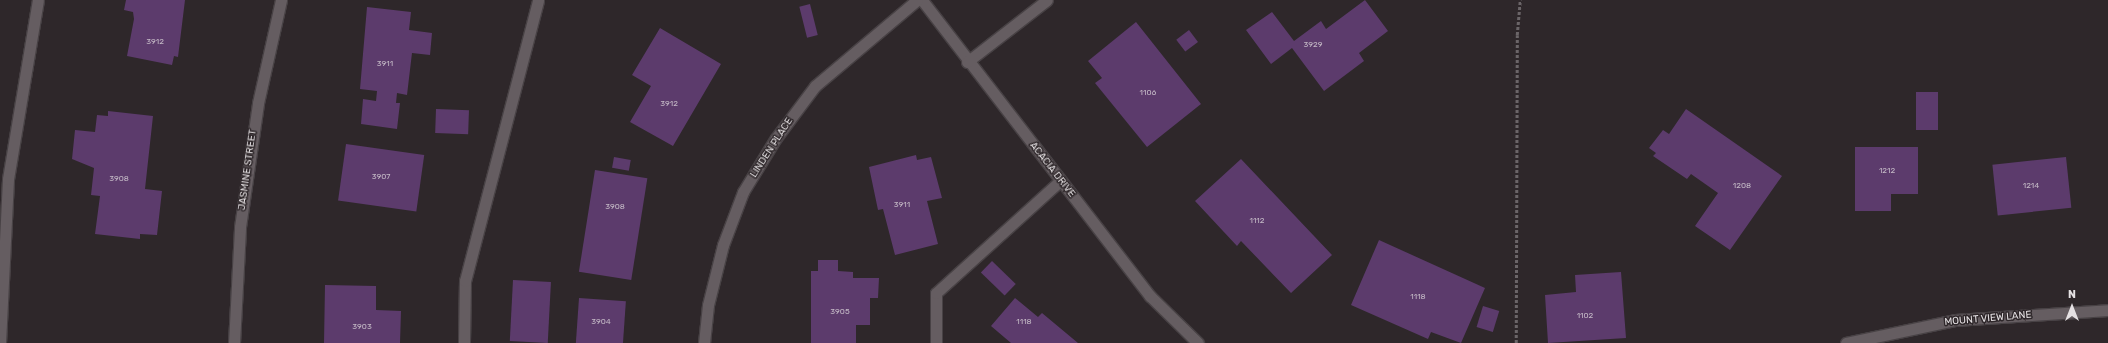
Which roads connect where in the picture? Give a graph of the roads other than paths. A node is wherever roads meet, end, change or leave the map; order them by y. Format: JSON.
{"nodes":[{"id":1,"x":38,"y":0,"type":"edge"},
{"id":2,"x":280,"y":0,"type":"edge"},
{"id":3,"x":538,"y":0,"type":"edge"},
{"id":4,"x":917,"y":0,"type":"edge"},
{"id":5,"x":922,"y":0,"type":"edge"},
{"id":6,"x":1047,"y":0,"type":"edge"},
{"id":7,"x":967,"y":62,"type":"junction"},
{"id":8,"x":1060,"y":181,"type":"junction"},
{"id":9,"x":2108,"y":310,"type":"edge"},
{"id":10,"x":1189,"y":339,"type":"edge"},
{"id":11,"x":0,"y":343,"type":"edge"},
{"id":12,"x":234,"y":343,"type":"edge"},
{"id":13,"x":464,"y":343,"type":"edge"},
{"id":14,"x":704,"y":343,"type":"edge"},
{"id":15,"x":936,"y":343,"type":"edge"},
{"id":16,"x":1198,"y":343,"type":"edge"},
{"id":17,"x":1846,"y":343,"type":"edge"}],
"edges":[{"from":1,"to":11,"type":"street"},
{"from":2,"to":12,"type":"street","name":"JASMINE STREET"},
{"from":3,"to":13,"type":"street"},
{"from":4,"to":14,"type":"street","name":"LINDEN PLACE"},
{"from":5,"to":7,"type":"street","name":"ACACIA DRIVE"},
{"from":6,"to":7,"type":"street"},
{"from":7,"to":8,"type":"street","name":"ACACIA DRIVE"},
{"from":8,"to":10,"type":"street","name":"ACACIA DRIVE"},
{"from":8,"to":15,"type":"street"},
{"from":9,"to":17,"type":"street","name":"MOUNT VIEW LANE"},
{"from":10,"to":16,"type":"street","name":"ACACIA DRIVE"}]}
